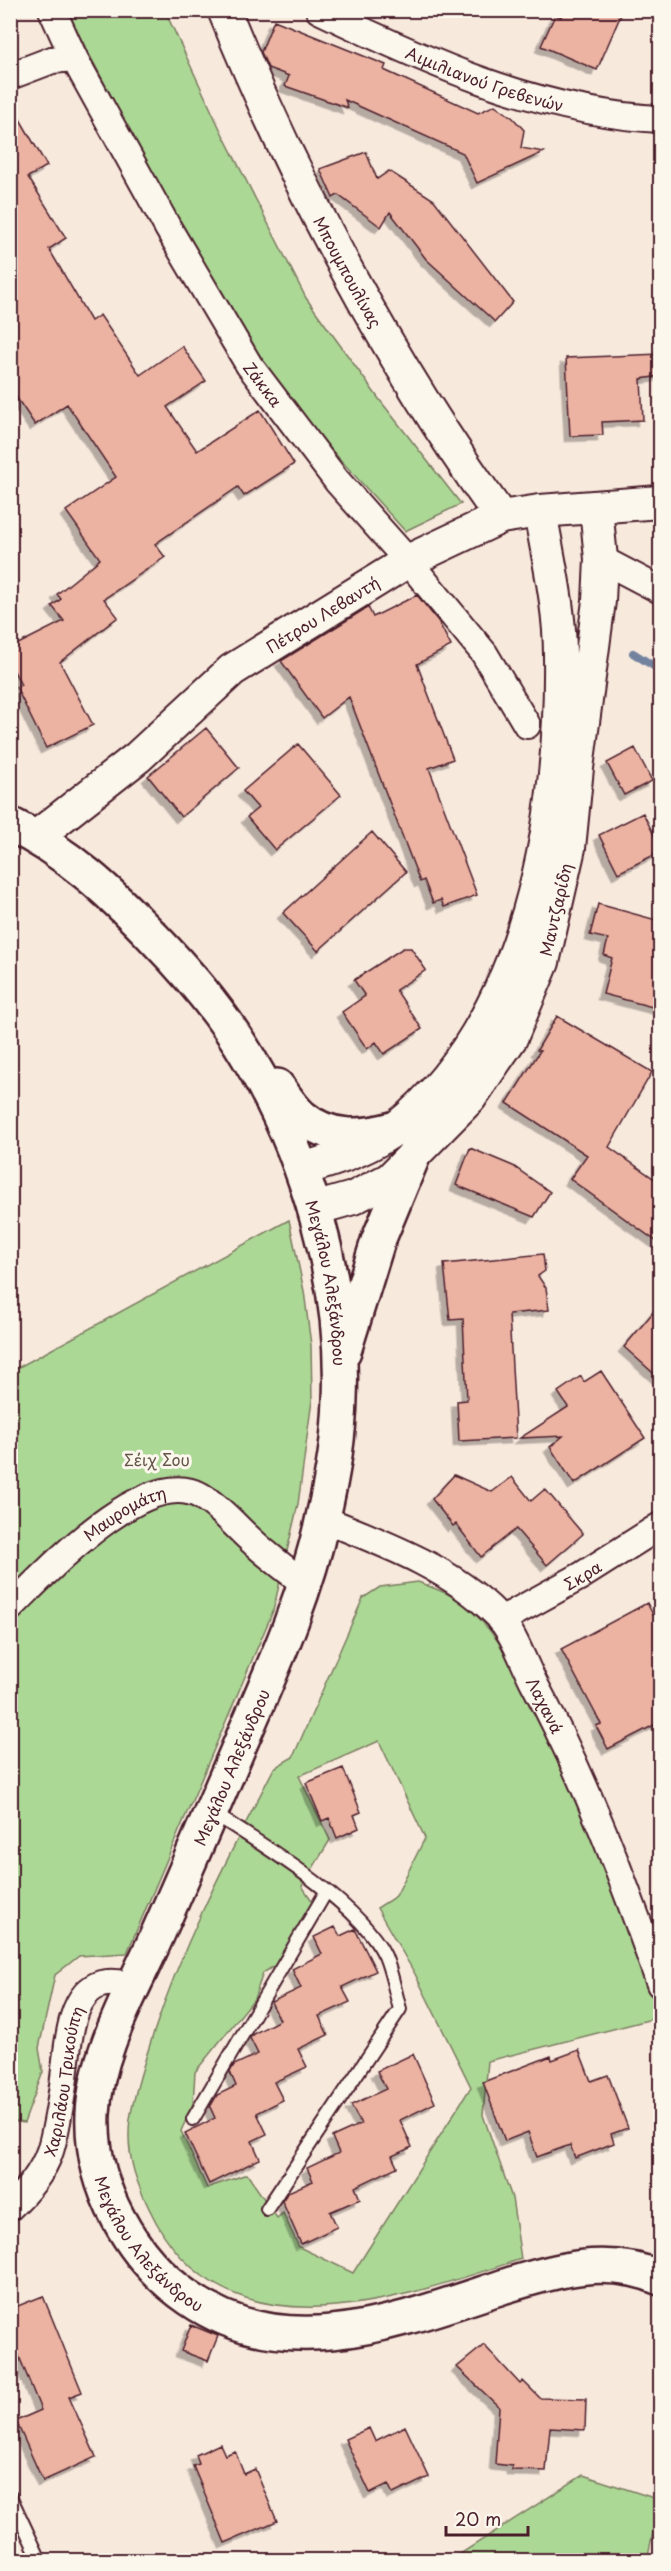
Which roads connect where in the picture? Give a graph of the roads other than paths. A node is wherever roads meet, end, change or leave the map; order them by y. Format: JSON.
{"nodes":[{"id":1,"x":52,"y":10,"type":"edge"},
{"id":2,"x":224,"y":10,"type":"edge"},
{"id":3,"x":319,"y":10,"type":"edge"},
{"id":4,"x":74,"y":58,"type":"junction"},
{"id":5,"x":10,"y":76,"type":"edge"},
{"id":6,"x":660,"y":119,"type":"edge"},
{"id":7,"x":660,"y":502,"type":"edge"},
{"id":8,"x":597,"y":507,"type":"junction"},
{"id":9,"x":540,"y":511,"type":"junction"},
{"id":10,"x":501,"y":518,"type":"junction"},
{"id":11,"x":601,"y":559,"type":"junction"},
{"id":12,"x":408,"y":561,"type":"junction"},
{"id":13,"x":660,"y":590,"type":"edge"},
{"id":14,"x":527,"y":724,"type":"dead end"},
{"id":15,"x":23,"y":831,"type":"edge"},
{"id":16,"x":231,"y":1028,"type":"junction"},
{"id":17,"x":396,"y":1128,"type":"junction"},
{"id":18,"x":414,"y":1154,"type":"junction"},
{"id":19,"x":301,"y":1169,"type":"junction"},
{"id":20,"x":314,"y":1209,"type":"junction"},
{"id":21,"x":340,"y":1365,"type":"junction"},
{"id":22,"x":323,"y":1519,"type":"junction"},
{"id":23,"x":660,"y":1526,"type":"edge"},
{"id":24,"x":305,"y":1584,"type":"junction"},
{"id":25,"x":10,"y":1608,"type":"edge"},
{"id":26,"x":501,"y":1620,"type":"junction"},
{"id":27,"x":211,"y":1812,"type":"junction"},
{"id":28,"x":326,"y":1892,"type":"junction"},
{"id":29,"x":660,"y":1984,"type":"edge"},
{"id":30,"x":132,"y":1989,"type":"junction"},
{"id":31,"x":194,"y":2119,"type":"dead end"},
{"id":32,"x":10,"y":2207,"type":"edge"},
{"id":33,"x":267,"y":2209,"type":"dead end"},
{"id":34,"x":660,"y":2278,"type":"edge"},
{"id":35,"x":10,"y":2496,"type":"edge"},
{"id":36,"x":40,"y":2560,"type":"edge"}],
"edges":[{"from":1,"to":4,"type":"street","name":"Ζάκκα"},
{"from":2,"to":10,"type":"street","name":"Μπουμπουλίνας"},
{"from":3,"to":6,"type":"street","name":"Αιμιλιανού Γρεβενών"},
{"from":4,"to":5,"type":"street"},
{"from":4,"to":12,"type":"street","name":"Ζάκκα"},
{"from":7,"to":8,"type":"street","name":"Πέτρου Λεβαντή"},
{"from":8,"to":9,"type":"street","name":"Πέτρου Λεβαντή"},
{"from":8,"to":11,"type":"street","name":"Μαντζαρίδη"},
{"from":9,"to":10,"type":"street","name":"Πέτρου Λεβαντή"},
{"from":9,"to":17,"type":"street","name":"Μαντζαρίδη"},
{"from":10,"to":12,"type":"street","name":"Πέτρου Λεβαντή"},
{"from":11,"to":13,"type":"street"},
{"from":11,"to":18,"type":"street","name":"Μαντζαρίδη"},
{"from":12,"to":14,"type":"street","name":"Ζάκκα"},
{"from":12,"to":15,"type":"street","name":"Πέτρου Λεβαντή"},
{"from":15,"to":16,"type":"main road","name":"Μεγάλου Αλεξάνδρου"},
{"from":16,"to":17,"type":"main road"},
{"from":16,"to":19,"type":"main road","name":"Μεγάλου Αλεξάνδρου"},
{"from":17,"to":19,"type":"street","name":"Μαντζαρίδη"},
{"from":18,"to":20,"type":"street","name":"Μαντζαρίδη"},
{"from":18,"to":21,"type":"main road"},
{"from":19,"to":20,"type":"main road","name":"Μεγάλου Αλεξάνδρου"},
{"from":20,"to":21,"type":"main road","name":"Μεγάλου Αλεξάνδρου"},
{"from":21,"to":22,"type":"main road","name":"Μεγάλου Αλεξάνδρου"},
{"from":22,"to":24,"type":"main road","name":"Μεγάλου Αλεξάνδρου"},
{"from":22,"to":26,"type":"street","name":"Λαχανά"},
{"from":23,"to":26,"type":"street","name":"Σκρα"},
{"from":24,"to":25,"type":"street","name":"Μαυρομάτη"},
{"from":24,"to":27,"type":"main road","name":"Μεγάλου Αλεξάνδρου"},
{"from":26,"to":29,"type":"street","name":"Λαχανά"},
{"from":27,"to":28,"type":"lane"},
{"from":27,"to":30,"type":"main road","name":"Μεγάλου Αλεξάνδρου"},
{"from":28,"to":31,"type":"lane"},
{"from":28,"to":33,"type":"lane"},
{"from":30,"to":32,"type":"street","name":"Χαριλάου Τρικούπη"},
{"from":30,"to":34,"type":"main road","name":"Μεγάλου Αλεξάνδρου"},
{"from":35,"to":36,"type":"lane"}]}
